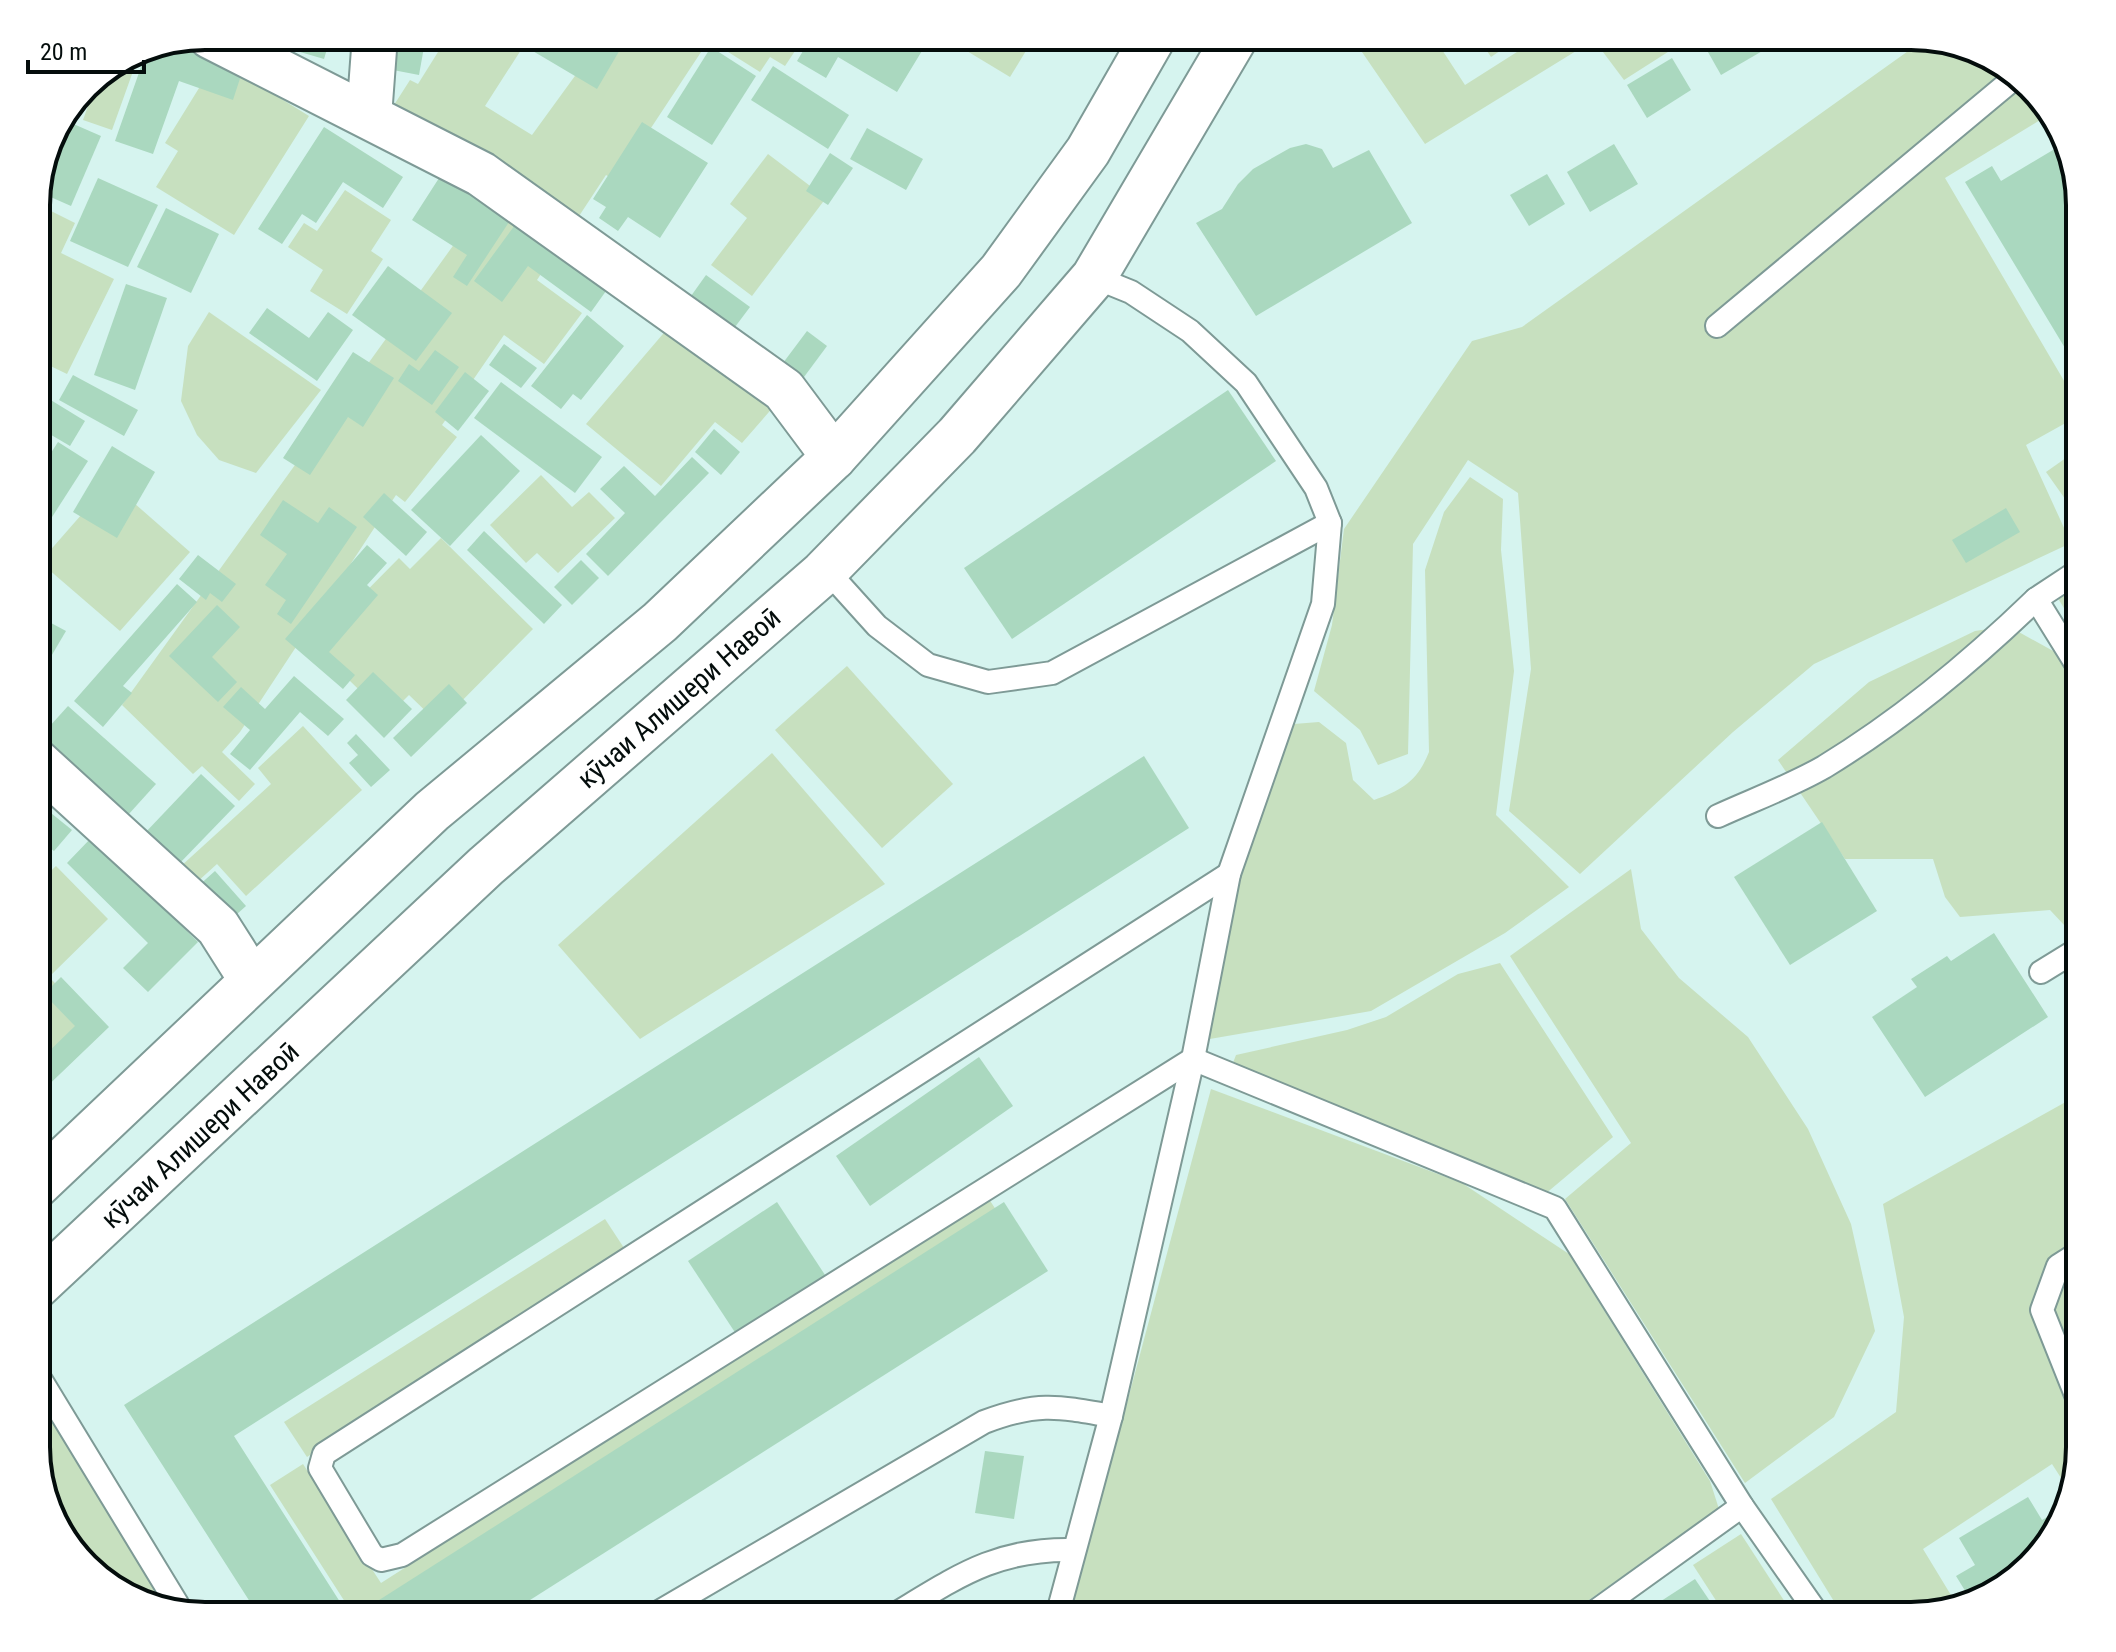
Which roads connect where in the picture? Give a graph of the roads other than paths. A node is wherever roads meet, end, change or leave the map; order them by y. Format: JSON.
{"nodes":[{"id":1,"x":238,"y":50,"type":"edge"},
{"id":2,"x":374,"y":50,"type":"edge"},
{"id":3,"x":1146,"y":50,"type":"edge"},
{"id":4,"x":1228,"y":50,"type":"edge"},
{"id":5,"x":2007,"y":84,"type":"edge"},
{"id":6,"x":369,"y":116,"type":"junction"},
{"id":7,"x":1094,"y":277,"type":"junction"},
{"id":8,"x":1717,"y":326,"type":"dead end"},
{"id":9,"x":834,"y":457,"type":"junction"},
{"id":10,"x":1330,"y":523,"type":"junction"},
{"id":11,"x":823,"y":573,"type":"junction"},
{"id":12,"x":2066,"y":579,"type":"edge"},
{"id":13,"x":2036,"y":599,"type":"junction"},
{"id":14,"x":2066,"y":647,"type":"edge"},
{"id":15,"x":50,"y":774,"type":"edge"},
{"id":16,"x":1718,"y":816,"type":"dead end"},
{"id":17,"x":1229,"y":874,"type":"junction"},
{"id":18,"x":2066,"y":957,"type":"edge"},
{"id":19,"x":2041,"y":972,"type":"dead end"},
{"id":20,"x":251,"y":979,"type":"junction"},
{"id":21,"x":1193,"y":1059,"type":"junction"},
{"id":22,"x":50,"y":1173,"type":"edge"},
{"id":23,"x":2066,"y":1261,"type":"edge"},
{"id":24,"x":50,"y":1274,"type":"edge"},
{"id":25,"x":2066,"y":1370,"type":"edge"},
{"id":26,"x":50,"y":1395,"type":"edge"},
{"id":27,"x":1111,"y":1416,"type":"junction"},
{"id":28,"x":1742,"y":1506,"type":"junction"},
{"id":29,"x":1074,"y":1550,"type":"junction"},
{"id":30,"x":174,"y":1599,"type":"edge"},
{"id":31,"x":676,"y":1602,"type":"edge"},
{"id":32,"x":916,"y":1602,"type":"edge"},
{"id":33,"x":1061,"y":1602,"type":"edge"},
{"id":34,"x":1608,"y":1602,"type":"edge"},
{"id":35,"x":1809,"y":1602,"type":"edge"}],
"edges":[{"from":1,"to":6,"type":"street"},
{"from":2,"to":6,"type":"street"},
{"from":3,"to":9,"type":"street"},
{"from":4,"to":7,"type":"street","name":"кӯчаи Алишери Навоӣ"},
{"from":5,"to":8,"type":"lane"},
{"from":6,"to":9,"type":"street"},
{"from":7,"to":10,"type":"lane"},
{"from":7,"to":11,"type":"street","name":"кӯчаи Алишери Навоӣ"},
{"from":9,"to":20,"type":"street"},
{"from":10,"to":11,"type":"lane"},
{"from":10,"to":17,"type":"lane"},
{"from":11,"to":24,"type":"street","name":"кӯчаи Алишери Навоӣ"},
{"from":12,"to":13,"type":"lane"},
{"from":13,"to":14,"type":"lane"},
{"from":13,"to":16,"type":"lane"},
{"from":15,"to":20,"type":"street"},
{"from":17,"to":21,"type":"lane"},
{"from":17,"to":21,"type":"lane"},
{"from":18,"to":19,"type":"lane"},
{"from":20,"to":22,"type":"street"},
{"from":21,"to":27,"type":"lane"},
{"from":21,"to":28,"type":"lane"},
{"from":23,"to":25,"type":"lane"},
{"from":26,"to":30,"type":"lane"},
{"from":27,"to":29,"type":"lane"},
{"from":27,"to":31,"type":"lane"},
{"from":28,"to":34,"type":"lane"},
{"from":28,"to":35,"type":"lane"},
{"from":29,"to":32,"type":"lane"},
{"from":29,"to":33,"type":"lane"}]}
